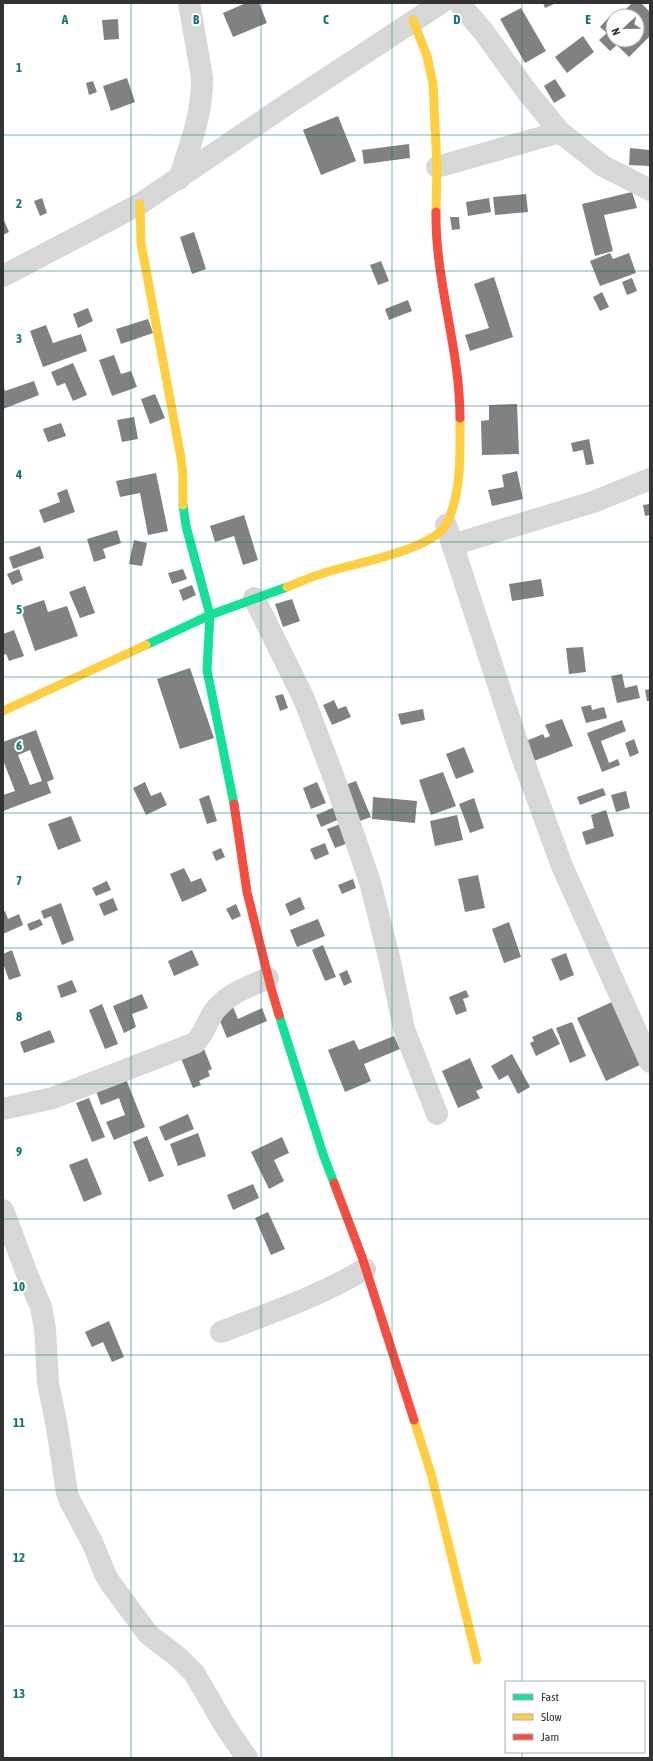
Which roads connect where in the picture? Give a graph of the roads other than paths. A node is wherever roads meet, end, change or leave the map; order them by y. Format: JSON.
{"nodes":[{"id":1,"x":189,"y":3,"type":"edge"},
{"id":2,"x":441,"y":3,"type":"edge"},
{"id":3,"x":459,"y":3,"type":"edge"},
{"id":4,"x":413,"y":20,"type":"junction"},
{"id":5,"x":560,"y":132,"type":"junction"},
{"id":6,"x":437,"y":167,"type":"junction"},
{"id":7,"x":179,"y":179,"type":"junction"},
{"id":8,"x":650,"y":190,"type":"edge"},
{"id":9,"x":140,"y":204,"type":"junction"},
{"id":10,"x":3,"y":276,"type":"edge"},
{"id":11,"x":650,"y":479,"type":"edge"},
{"id":12,"x":449,"y":535,"type":"junction"},
{"id":13,"x":254,"y":598,"type":"junction"},
{"id":14,"x":210,"y":615,"type":"junction"},
{"id":15,"x":3,"y":711,"type":"edge"},
{"id":16,"x":268,"y":978,"type":"junction"},
{"id":17,"x":650,"y":1062,"type":"edge"},
{"id":18,"x":3,"y":1109,"type":"edge"},
{"id":19,"x":437,"y":1114,"type":"dead end"},
{"id":20,"x":3,"y":1210,"type":"edge"},
{"id":21,"x":365,"y":1269,"type":"junction"},
{"id":22,"x":221,"y":1332,"type":"dead end"},
{"id":23,"x":477,"y":1660,"type":"dead end"},
{"id":24,"x":247,"y":1758,"type":"edge"}],
"edges":[{"from":1,"to":7,"type":"street"},
{"from":2,"to":4,"type":"street"},
{"from":3,"to":5,"type":"street"},
{"from":4,"to":6,"type":"street"},
{"from":4,"to":7,"type":"street"},
{"from":5,"to":6,"type":"street"},
{"from":5,"to":8,"type":"street"},
{"from":6,"to":12,"type":"street"},
{"from":7,"to":9,"type":"street"},
{"from":9,"to":10,"type":"street"},
{"from":9,"to":14,"type":"street"},
{"from":11,"to":12,"type":"street"},
{"from":12,"to":13,"type":"street"},
{"from":12,"to":17,"type":"street"},
{"from":13,"to":14,"type":"street"},
{"from":13,"to":19,"type":"street"},
{"from":14,"to":15,"type":"street"},
{"from":14,"to":16,"type":"street"},
{"from":16,"to":18,"type":"street"},
{"from":16,"to":21,"type":"street"},
{"from":20,"to":24,"type":"street"},
{"from":21,"to":22,"type":"street"},
{"from":21,"to":23,"type":"street"}]}
